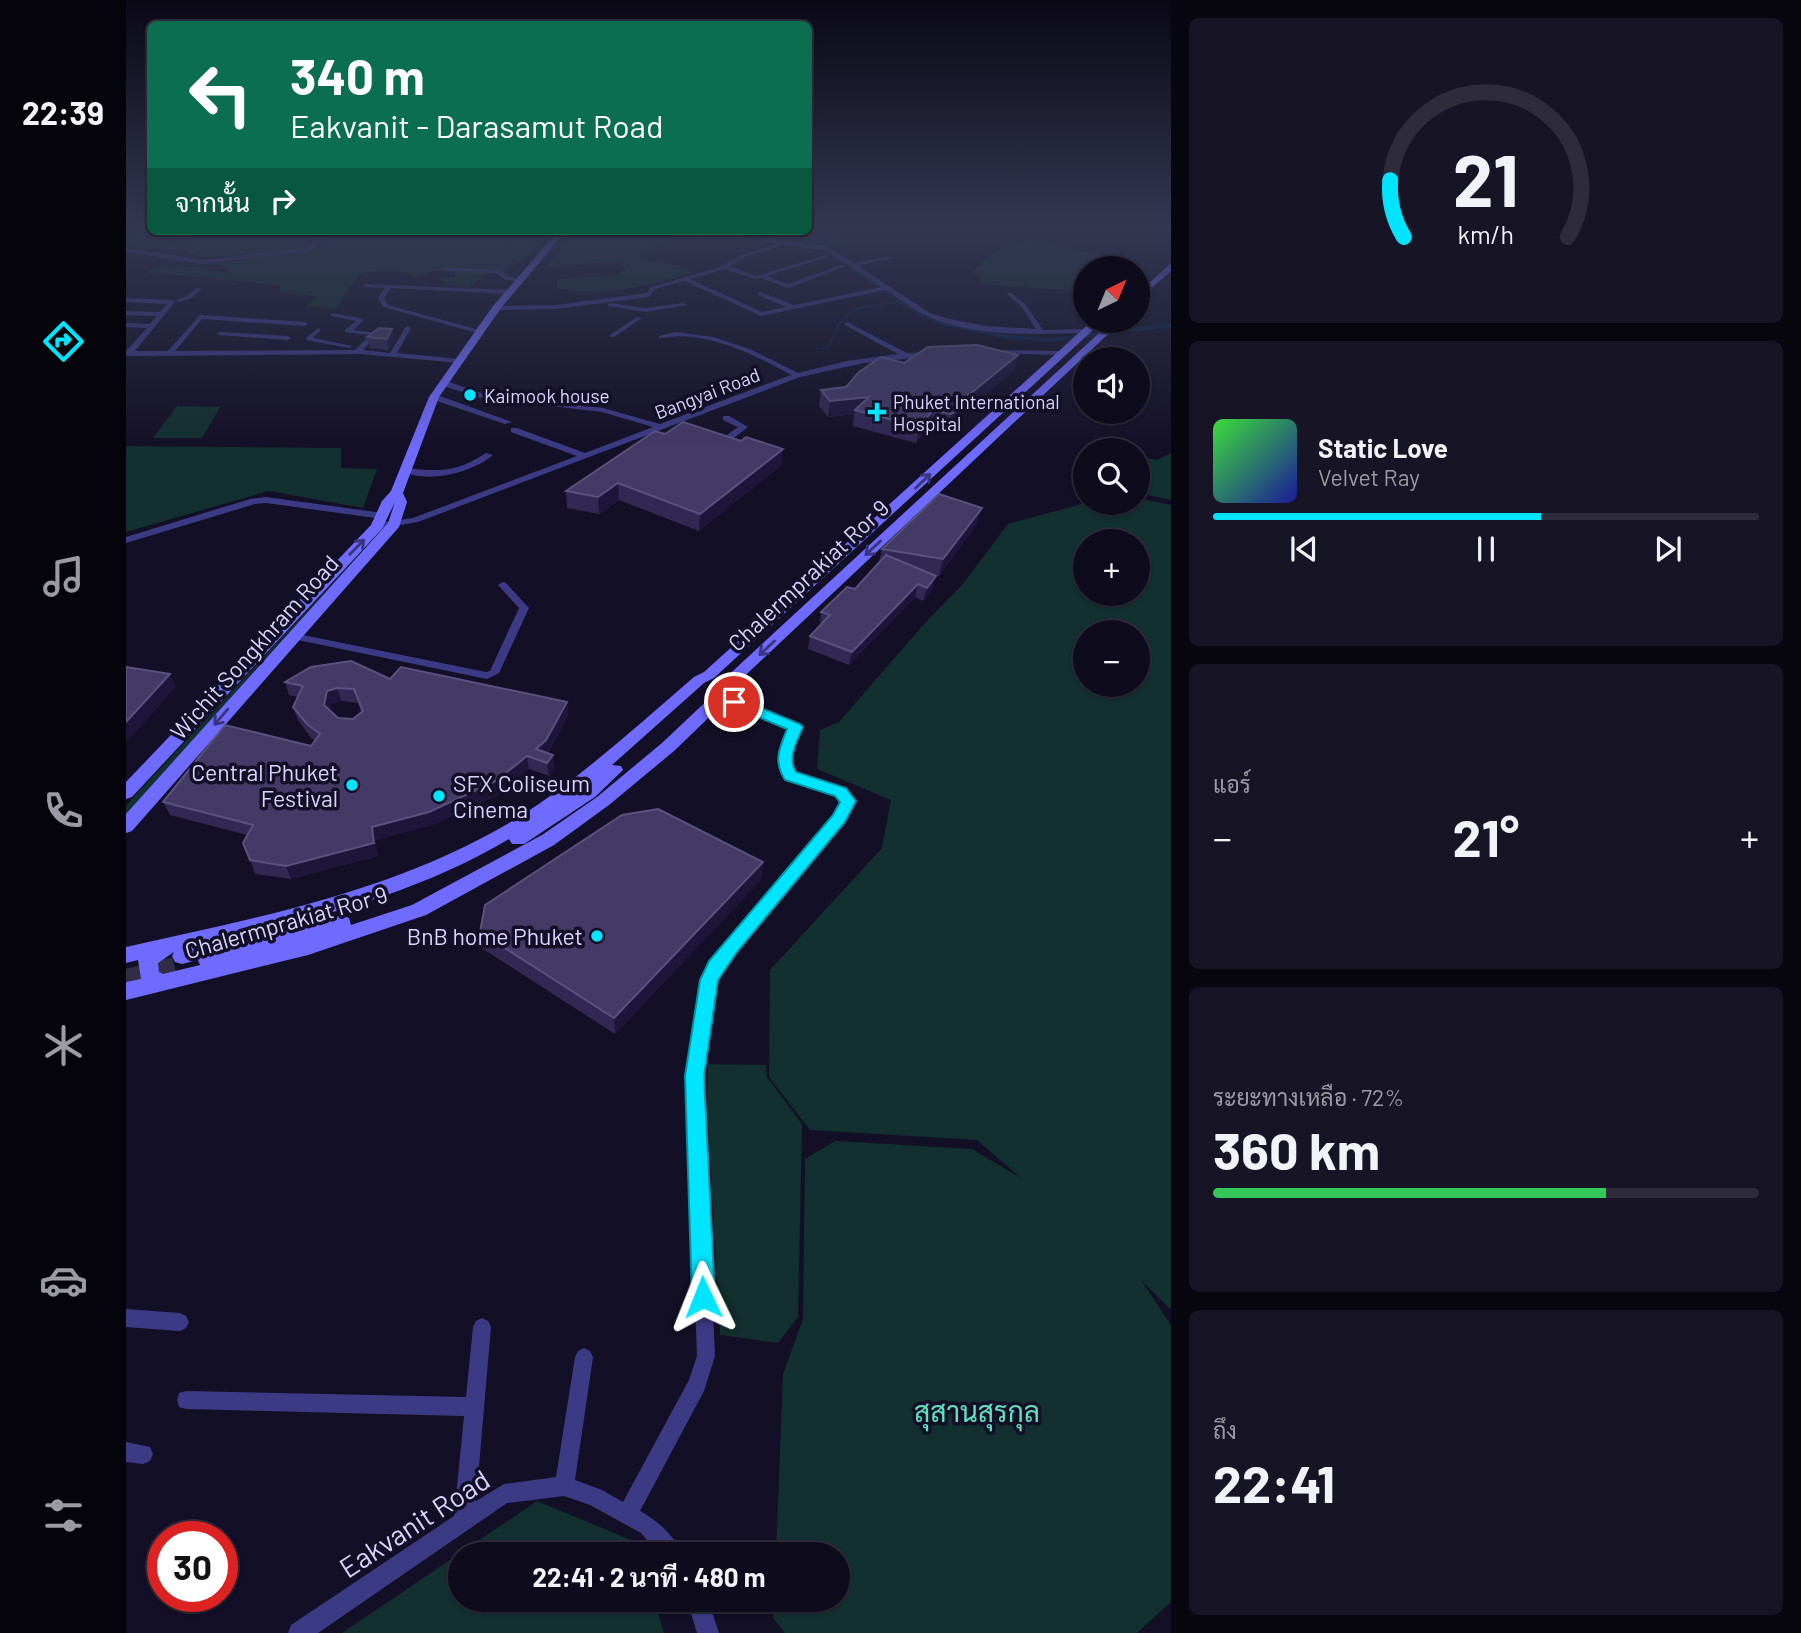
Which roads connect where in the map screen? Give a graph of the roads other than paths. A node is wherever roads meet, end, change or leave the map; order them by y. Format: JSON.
{"nodes":[{"id":1,"x":131,"y":300,"type":"edge"},
{"id":2,"x":382,"y":300,"type":"edge"},
{"id":3,"x":504,"y":300,"type":"edge"},
{"id":4,"x":507,"y":300,"type":"edge"},
{"id":5,"x":619,"y":300,"type":"edge"},
{"id":6,"x":731,"y":300,"type":"edge"},
{"id":7,"x":776,"y":300,"type":"edge"},
{"id":8,"x":825,"y":300,"type":"edge"},
{"id":9,"x":908,"y":300,"type":"edge"},
{"id":10,"x":1017,"y":300,"type":"edge"},
{"id":11,"x":603,"y":303,"type":"junction"},
{"id":12,"x":590,"y":304,"type":"junction"},
{"id":13,"x":684,"y":305,"type":"dead end"},
{"id":14,"x":793,"y":307,"type":"junction"},
{"id":15,"x":498,"y":310,"type":"junction"},
{"id":16,"x":126,"y":313,"type":"edge"},
{"id":17,"x":160,"y":314,"type":"junction"},
{"id":18,"x":333,"y":315,"type":"dead end"},
{"id":19,"x":233,"y":319,"type":"junction"},
{"id":20,"x":305,"y":324,"type":"dead end"},
{"id":21,"x":848,"y":324,"type":"dead end"},
{"id":22,"x":126,"y":325,"type":"edge"},
{"id":23,"x":150,"y":326,"type":"junction"},
{"id":24,"x":408,"y":328,"type":"dead end"},
{"id":25,"x":318,"y":330,"type":"dead end"},
{"id":26,"x":481,"y":332,"type":"junction"},
{"id":27,"x":1041,"y":332,"type":"junction"},
{"id":28,"x":1073,"y":333,"type":"edge"},
{"id":29,"x":1084,"y":333,"type":"edge"},
{"id":30,"x":1096,"y":333,"type":"edge"},
{"id":31,"x":220,"y":334,"type":"junction"},
{"id":32,"x":612,"y":336,"type":"dead end"},
{"id":33,"x":661,"y":337,"type":"dead end"},
{"id":34,"x":1067,"y":349,"type":"junction"},
{"id":35,"x":359,"y":350,"type":"junction"},
{"id":36,"x":204,"y":352,"type":"junction"},
{"id":37,"x":979,"y":352,"type":"edge"},
{"id":38,"x":269,"y":353,"type":"junction"},
{"id":39,"x":128,"y":354,"type":"edge"},
{"id":40,"x":169,"y":354,"type":"junction"},
{"id":41,"x":942,"y":354,"type":"edge"},
{"id":42,"x":391,"y":355,"type":"junction"},
{"id":43,"x":905,"y":355,"type":"junction"},
{"id":44,"x":459,"y":361,"type":"junction"},
{"id":45,"x":797,"y":375,"type":"junction"},
{"id":46,"x":443,"y":383,"type":"junction"},
{"id":47,"x":504,"y":391,"type":"dead end"},
{"id":48,"x":434,"y":397,"type":"junction"},
{"id":49,"x":510,"y":404,"type":"dead end"},
{"id":50,"x":708,"y":410,"type":"junction"},
{"id":51,"x":723,"y":417,"type":"joint"},
{"id":52,"x":508,"y":422,"type":"dead end"},
{"id":53,"x":663,"y":428,"type":"junction"},
{"id":54,"x":514,"y":430,"type":"dead end"},
{"id":55,"x":727,"y":439,"type":"edge"},
{"id":56,"x":489,"y":455,"type":"dead end"},
{"id":57,"x":586,"y":456,"type":"junction"},
{"id":58,"x":406,"y":471,"type":"junction"},
{"id":59,"x":385,"y":522,"type":"junction"},
{"id":60,"x":126,"y":540,"type":"edge"},
{"id":61,"x":503,"y":585,"type":"dead end"},
{"id":62,"x":293,"y":636,"type":"junction"},
{"id":63,"x":724,"y":690,"type":"junction"},
{"id":64,"x":126,"y":793,"type":"edge"},
{"id":65,"x":126,"y":826,"type":"edge"},
{"id":66,"x":129,"y":954,"type":"edge"},
{"id":67,"x":178,"y":955,"type":"junction"},
{"id":68,"x":159,"y":982,"type":"junction"},
{"id":69,"x":126,"y":991,"type":"edge"},
{"id":70,"x":126,"y":1318,"type":"edge"},
{"id":71,"x":180,"y":1322,"type":"dead end"},
{"id":72,"x":482,"y":1327,"type":"dead end"},
{"id":73,"x":584,"y":1357,"type":"dead end"},
{"id":74,"x":186,"y":1401,"type":"dead end"},
{"id":75,"x":474,"y":1407,"type":"junction"},
{"id":76,"x":564,"y":1486,"type":"junction"},
{"id":77,"x":627,"y":1515,"type":"junction"},
{"id":78,"x":464,"y":1521,"type":"junction"},
{"id":79,"x":662,"y":1542,"type":"edge"},
{"id":80,"x":702,"y":1612,"type":"edge"},
{"id":81,"x":299,"y":1633,"type":"edge"},
{"id":82,"x":708,"y":1633,"type":"edge"}],
"edges":[{"from":1,"to":17,"type":"street"},
{"from":2,"to":26,"type":"street"},
{"from":3,"to":15,"type":"main road","name":"Wichit Songkhram Road"},
{"from":4,"to":15,"type":"main road","name":"Wichit Songkhram Road"},
{"from":5,"to":11,"type":"street"},
{"from":6,"to":14,"type":"street"},
{"from":7,"to":14,"type":"street"},
{"from":8,"to":14,"type":"street"},
{"from":9,"to":27,"type":"street"},
{"from":10,"to":27,"type":"street"},
{"from":11,"to":12,"type":"street"},
{"from":11,"to":13,"type":"street"},
{"from":12,"to":15,"type":"street"},
{"from":12,"to":32,"type":"street"},
{"from":15,"to":26,"type":"main road","name":"Wichit Songkhram Road"},
{"from":16,"to":17,"type":"street"},
{"from":17,"to":23,"type":"street"},
{"from":18,"to":35,"type":"street"},
{"from":19,"to":20,"type":"street"},
{"from":19,"to":31,"type":"street"},
{"from":19,"to":40,"type":"street"},
{"from":21,"to":43,"type":"street"},
{"from":22,"to":23,"type":"street"},
{"from":23,"to":39,"type":"street"},
{"from":24,"to":42,"type":"street"},
{"from":25,"to":35,"type":"street"},
{"from":26,"to":44,"type":"main road","name":"Wichit Songkhram Road"},
{"from":27,"to":28,"type":"street"},
{"from":29,"to":34,"type":"main road","name":"Chalermprakiat Ror 9"},
{"from":30,"to":63,"type":"main road","name":"Chalermprakiat Ror 9","one_way":true},
{"from":31,"to":36,"type":"street"},
{"from":31,"to":38,"type":"street"},
{"from":33,"to":45,"type":"street"},
{"from":34,"to":37,"type":"street"},
{"from":67,"to":34,"type":"main road","name":"Chalermprakiat Ror 9","one_way":true},
{"from":35,"to":38,"type":"street"},
{"from":35,"to":42,"type":"street"},
{"from":36,"to":38,"type":"street"},
{"from":36,"to":40,"type":"street"},
{"from":39,"to":40,"type":"street"},
{"from":41,"to":43,"type":"street","name":"Bangyai Road"},
{"from":42,"to":44,"type":"street"},
{"from":43,"to":45,"type":"street","name":"Bangyai Road"},
{"from":44,"to":46,"type":"main road","name":"Wichit Songkhram Road"},
{"from":45,"to":50,"type":"street","name":"Bangyai Road"},
{"from":46,"to":48,"type":"main road","name":"Wichit Songkhram Road"},
{"from":46,"to":49,"type":"street"},
{"from":47,"to":53,"type":"street"},
{"from":48,"to":52,"type":"street"},
{"from":48,"to":58,"type":"main road","name":"Wichit Songkhram Road"},
{"from":50,"to":51,"type":"street"},
{"from":50,"to":53,"type":"street","name":"Bangyai Road"},
{"from":51,"to":55,"type":"street"},
{"from":53,"to":57,"type":"street","name":"Bangyai Road"},
{"from":54,"to":57,"type":"street"},
{"from":56,"to":58,"type":"street"},
{"from":57,"to":59,"type":"street","name":"Bangyai Road"},
{"from":58,"to":59,"type":"main road","name":"Wichit Songkhram Road"},
{"from":59,"to":60,"type":"street"},
{"from":59,"to":62,"type":"main road","name":"Wichit Songkhram Road"},
{"from":64,"to":59,"type":"main road","name":"Wichit Songkhram Road","one_way":true},
{"from":61,"to":62,"type":"street"},
{"from":62,"to":65,"type":"main road","name":"Wichit Songkhram Road","one_way":true},
{"from":63,"to":67,"type":"main road"},
{"from":63,"to":68,"type":"main road","name":"Chalermprakiat Ror 9"},
{"from":63,"to":77,"type":"street"},
{"from":66,"to":67,"type":"main road","name":"Chalermprakiat Ror 9"},
{"from":67,"to":68,"type":"main road"},
{"from":68,"to":69,"type":"main road","name":"Chalermprakiat Ror 9"},
{"from":70,"to":71,"type":"street"},
{"from":72,"to":75,"type":"street"},
{"from":73,"to":76,"type":"street"},
{"from":74,"to":75,"type":"street"},
{"from":75,"to":78,"type":"street"},
{"from":76,"to":77,"type":"street","name":"Eakvanit Road"},
{"from":76,"to":78,"type":"street","name":"Eakvanit Road"},
{"from":77,"to":79,"type":"street","name":"Eakvanit Road"},
{"from":78,"to":81,"type":"street","name":"Eakvanit Road"},
{"from":80,"to":82,"type":"street"}]}
